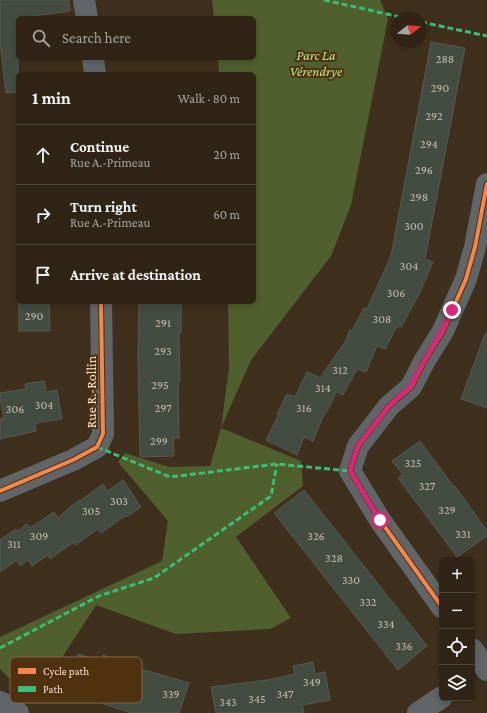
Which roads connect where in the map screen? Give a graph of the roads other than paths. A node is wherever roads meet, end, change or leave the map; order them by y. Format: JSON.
{"nodes":[{"id":1,"x":84,"y":0,"type":"edge"},
{"id":2,"x":87,"y":16,"type":"edge"},
{"id":3,"x":93,"y":60,"type":"edge"},
{"id":4,"x":95,"y":72,"type":"edge"},
{"id":5,"x":487,"y":184,"type":"edge"},
{"id":6,"x":101,"y":304,"type":"edge"},
{"id":7,"x":0,"y":491,"type":"edge"},
{"id":8,"x":439,"y":603,"type":"edge"},
{"id":9,"x":475,"y":655,"type":"edge"},
{"id":10,"x":483,"y":672,"type":"edge"},
{"id":11,"x":439,"y":700,"type":"edge"},
{"id":12,"x":0,"y":702,"type":"edge"},
{"id":13,"x":18,"y":713,"type":"edge"},
{"id":14,"x":418,"y":713,"type":"edge"}],
"edges":[{"from":1,"to":2,"type":"street"},
{"from":3,"to":4,"type":"street"},
{"from":5,"to":8,"type":"street"},
{"from":6,"to":7,"type":"street","name":"Rue R.-Rollin"},
{"from":9,"to":10,"type":"street"},
{"from":11,"to":14,"type":"street"},
{"from":12,"to":13,"type":"street"}]}
